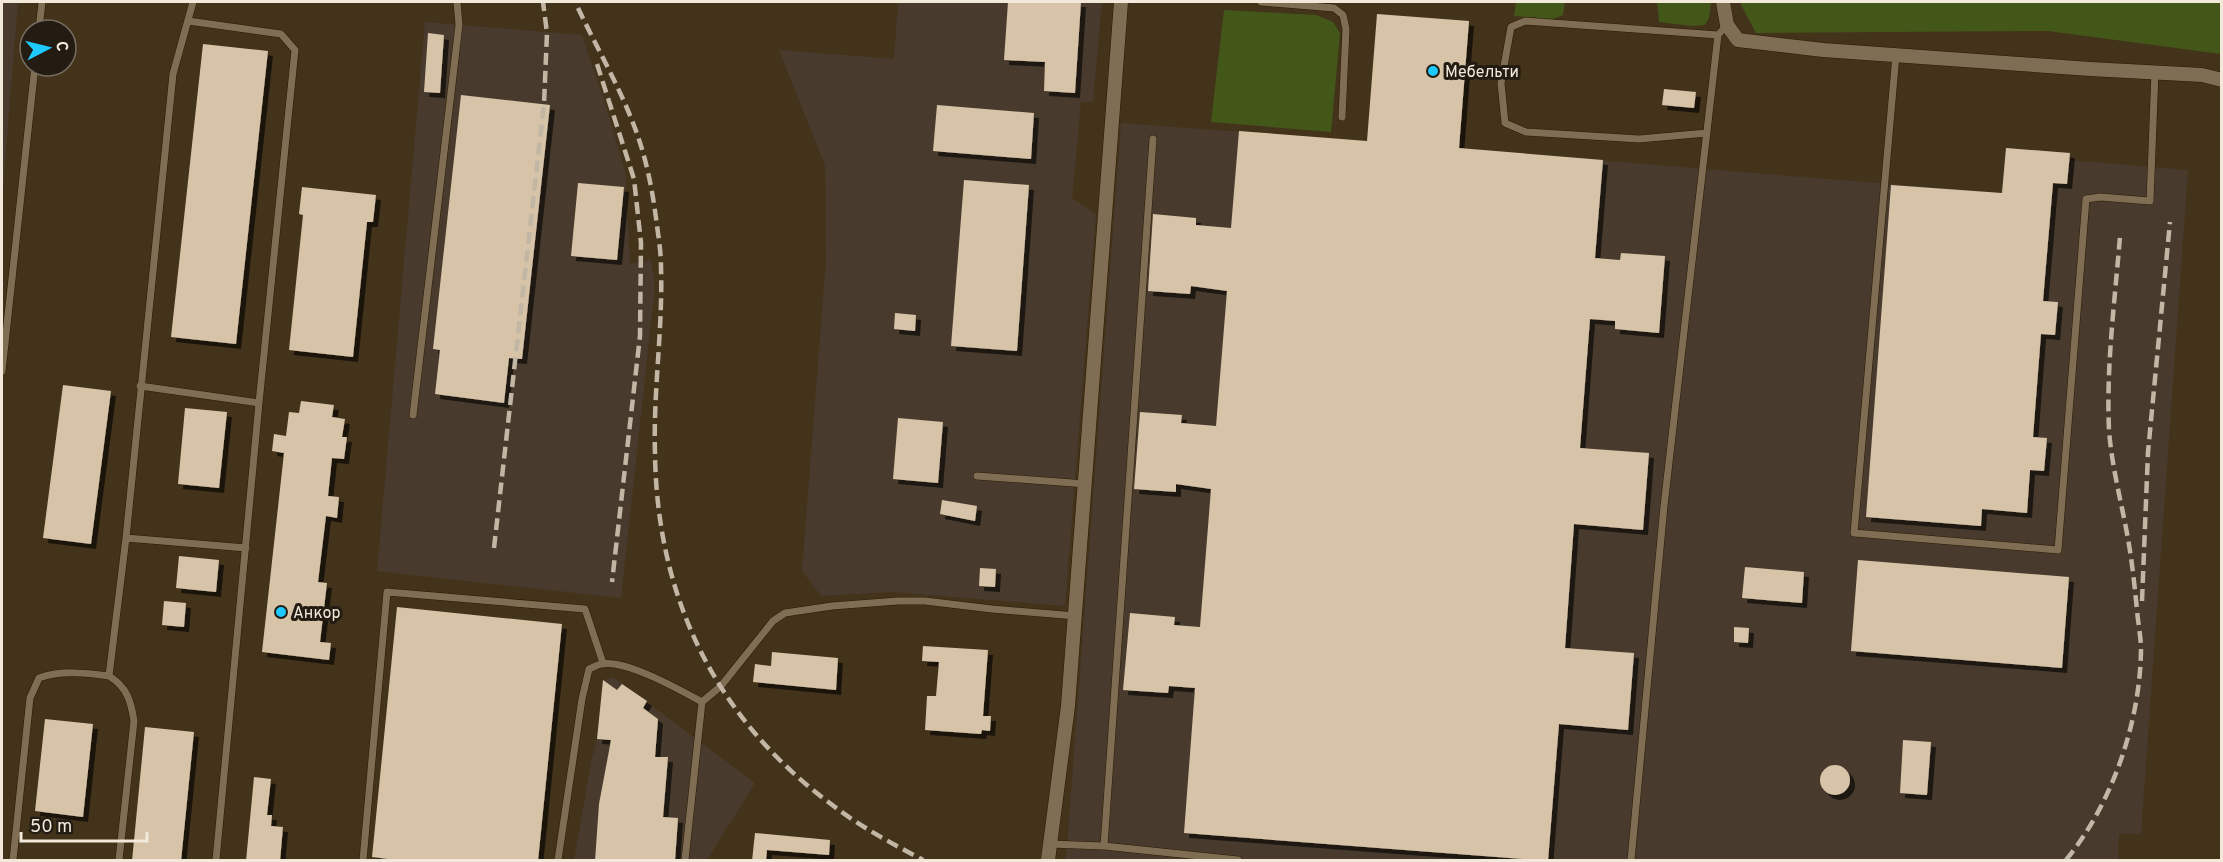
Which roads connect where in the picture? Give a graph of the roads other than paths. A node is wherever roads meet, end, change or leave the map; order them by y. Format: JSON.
{"nodes":[{"id":1,"x":42,"y":2,"type":"edge"},
{"id":2,"x":193,"y":2,"type":"edge"},
{"id":3,"x":457,"y":2,"type":"edge"},
{"id":4,"x":1121,"y":2,"type":"edge"},
{"id":5,"x":1261,"y":2,"type":"edge"},
{"id":6,"x":1723,"y":2,"type":"edge"},
{"id":7,"x":40,"y":18,"type":"edge"},
{"id":8,"x":188,"y":21,"type":"junction"},
{"id":9,"x":1722,"y":30,"type":"junction"},
{"id":10,"x":1896,"y":55,"type":"junction"},
{"id":11,"x":2155,"y":72,"type":"junction"},
{"id":12,"x":33,"y":78,"type":"edge"},
{"id":13,"x":2222,"y":80,"type":"edge"},
{"id":14,"x":1342,"y":117,"type":"dead end"},
{"id":15,"x":1707,"y":133,"type":"junction"},
{"id":16,"x":1153,"y":139,"type":"dead end"},
{"id":17,"x":2,"y":371,"type":"edge"},
{"id":18,"x":140,"y":386,"type":"junction"},
{"id":19,"x":259,"y":403,"type":"junction"},
{"id":20,"x":413,"y":415,"type":"dead end"},
{"id":21,"x":977,"y":476,"type":"dead end"},
{"id":22,"x":1086,"y":484,"type":"junction"},
{"id":23,"x":126,"y":538,"type":"junction"},
{"id":24,"x":246,"y":548,"type":"junction"},
{"id":25,"x":1076,"y":616,"type":"junction"},
{"id":26,"x":603,"y":663,"type":"junction"},
{"id":27,"x":109,"y":676,"type":"junction"},
{"id":28,"x":702,"y":702,"type":"junction"},
{"id":29,"x":1050,"y":844,"type":"junction"},
{"id":30,"x":1104,"y":846,"type":"junction"},
{"id":31,"x":12,"y":861,"type":"edge"},
{"id":32,"x":119,"y":861,"type":"edge"},
{"id":33,"x":216,"y":861,"type":"edge"},
{"id":34,"x":363,"y":861,"type":"edge"},
{"id":35,"x":558,"y":861,"type":"edge"},
{"id":36,"x":685,"y":861,"type":"edge"},
{"id":37,"x":1048,"y":861,"type":"edge"},
{"id":38,"x":1238,"y":861,"type":"edge"},
{"id":39,"x":1631,"y":861,"type":"edge"}],
"edges":[{"from":1,"to":7,"type":"lane"},
{"from":2,"to":8,"type":"lane"},
{"from":3,"to":20,"type":"lane"},
{"from":4,"to":22,"type":"street"},
{"from":5,"to":14,"type":"lane"},
{"from":6,"to":9,"type":"street"},
{"from":8,"to":18,"type":"lane"},
{"from":8,"to":19,"type":"lane"},
{"from":9,"to":10,"type":"street"},
{"from":9,"to":15,"type":"lane"},
{"from":9,"to":15,"type":"lane"},
{"from":10,"to":11,"type":"street"},
{"from":10,"to":11,"type":"lane"},
{"from":11,"to":13,"type":"street"},
{"from":12,"to":17,"type":"lane"},
{"from":15,"to":39,"type":"lane"},
{"from":16,"to":30,"type":"lane"},
{"from":18,"to":19,"type":"lane"},
{"from":18,"to":23,"type":"lane"},
{"from":19,"to":24,"type":"lane"},
{"from":21,"to":22,"type":"lane"},
{"from":22,"to":25,"type":"street"},
{"from":23,"to":24,"type":"lane"},
{"from":23,"to":27,"type":"lane"},
{"from":24,"to":33,"type":"lane"},
{"from":25,"to":28,"type":"lane"},
{"from":25,"to":29,"type":"street"},
{"from":26,"to":28,"type":"lane"},
{"from":26,"to":34,"type":"lane"},
{"from":26,"to":35,"type":"lane"},
{"from":27,"to":31,"type":"lane"},
{"from":27,"to":32,"type":"lane"},
{"from":28,"to":36,"type":"lane"},
{"from":29,"to":30,"type":"lane"},
{"from":29,"to":37,"type":"street"},
{"from":30,"to":38,"type":"lane"}]}
